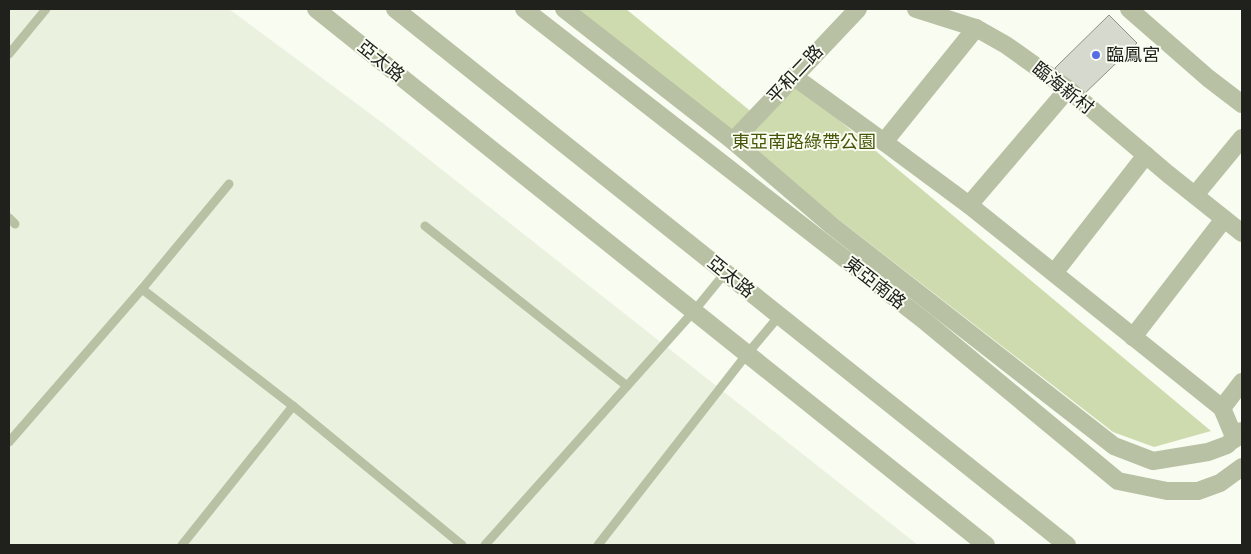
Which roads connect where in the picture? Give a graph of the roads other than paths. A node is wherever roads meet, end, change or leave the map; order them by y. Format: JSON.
{"nodes":[{"id":1,"x":46,"y":9,"type":"edge"},
{"id":2,"x":316,"y":9,"type":"edge"},
{"id":3,"x":395,"y":9,"type":"edge"},
{"id":4,"x":524,"y":9,"type":"edge"},
{"id":5,"x":858,"y":9,"type":"edge"},
{"id":6,"x":916,"y":9,"type":"edge"},
{"id":7,"x":1132,"y":10,"type":"edge"},
{"id":8,"x":573,"y":11,"type":"edge"},
{"id":9,"x":976,"y":28,"type":"junction"},
{"id":10,"x":9,"y":54,"type":"edge"},
{"id":11,"x":792,"y":76,"type":"junction"},
{"id":12,"x":1068,"y":89,"type":"junction"},
{"id":13,"x":1242,"y":104,"type":"edge"},
{"id":14,"x":1242,"y":138,"type":"edge"},
{"id":15,"x":733,"y":140,"type":"junction"},
{"id":16,"x":884,"y":142,"type":"junction"},
{"id":17,"x":1146,"y":155,"type":"junction"},
{"id":18,"x":229,"y":184,"type":"dead end"},
{"id":19,"x":1195,"y":195,"type":"junction"},
{"id":20,"x":969,"y":205,"type":"junction"},
{"id":21,"x":1224,"y":219,"type":"junction"},
{"id":22,"x":425,"y":226,"type":"dead end"},
{"id":23,"x":1242,"y":233,"type":"edge"},
{"id":24,"x":725,"y":273,"type":"junction"},
{"id":25,"x":1054,"y":273,"type":"junction"},
{"id":26,"x":142,"y":289,"type":"junction"},
{"id":27,"x":694,"y":311,"type":"junction"},
{"id":28,"x":780,"y":315,"type":"junction"},
{"id":29,"x":1133,"y":337,"type":"junction"},
{"id":30,"x":747,"y":354,"type":"junction"},
{"id":31,"x":1242,"y":382,"type":"edge"},
{"id":32,"x":627,"y":386,"type":"junction"},
{"id":33,"x":293,"y":406,"type":"junction"},
{"id":34,"x":1222,"y":408,"type":"junction"},
{"id":35,"x":1239,"y":435,"type":"edge"},
{"id":36,"x":9,"y":442,"type":"edge"},
{"id":37,"x":1242,"y":467,"type":"edge"},
{"id":38,"x":182,"y":545,"type":"edge"},
{"id":39,"x":462,"y":545,"type":"edge"},
{"id":40,"x":484,"y":545,"type":"edge"},
{"id":41,"x":598,"y":545,"type":"edge"},
{"id":42,"x":986,"y":545,"type":"edge"},
{"id":43,"x":1067,"y":545,"type":"edge"}],
"edges":[{"from":1,"to":10,"type":"lane"},
{"from":2,"to":27,"type":"street","name":"亞太路"},
{"from":3,"to":24,"type":"street","name":"亞太路"},
{"from":4,"to":37,"type":"street","name":"東亞南路"},
{"from":5,"to":11,"type":"street","name":"平和二路"},
{"from":6,"to":9,"type":"street","name":"臨海新村"},
{"from":7,"to":13,"type":"street"},
{"from":8,"to":15,"type":"street","name":"東亞南路"},
{"from":9,"to":12,"type":"street","name":"臨海新村"},
{"from":9,"to":16,"type":"street"},
{"from":11,"to":15,"type":"street","name":"平和二路"},
{"from":11,"to":16,"type":"street"},
{"from":12,"to":17,"type":"street","name":"臨海新村"},
{"from":12,"to":20,"type":"street"},
{"from":14,"to":19,"type":"street"},
{"from":15,"to":35,"type":"street","name":"東亞南路"},
{"from":16,"to":20,"type":"street"},
{"from":17,"to":19,"type":"street","name":"臨海新村"},
{"from":17,"to":25,"type":"street"},
{"from":18,"to":26,"type":"lane"},
{"from":19,"to":21,"type":"street","name":"臨海新村"},
{"from":20,"to":25,"type":"street"},
{"from":21,"to":23,"type":"street","name":"臨海新村"},
{"from":21,"to":29,"type":"street"},
{"from":22,"to":32,"type":"lane"},
{"from":24,"to":27,"type":"lane"},
{"from":24,"to":28,"type":"street","name":"亞太路"},
{"from":25,"to":29,"type":"street"},
{"from":26,"to":33,"type":"lane"},
{"from":26,"to":36,"type":"lane"},
{"from":27,"to":30,"type":"street","name":"亞太路"},
{"from":27,"to":32,"type":"lane"},
{"from":28,"to":30,"type":"lane"},
{"from":28,"to":43,"type":"street","name":"亞太路"},
{"from":29,"to":34,"type":"street"},
{"from":30,"to":41,"type":"lane"},
{"from":30,"to":42,"type":"street","name":"亞太路"},
{"from":31,"to":34,"type":"street"},
{"from":32,"to":40,"type":"lane"},
{"from":33,"to":38,"type":"lane"},
{"from":33,"to":39,"type":"lane"},
{"from":34,"to":35,"type":"street"}]}
